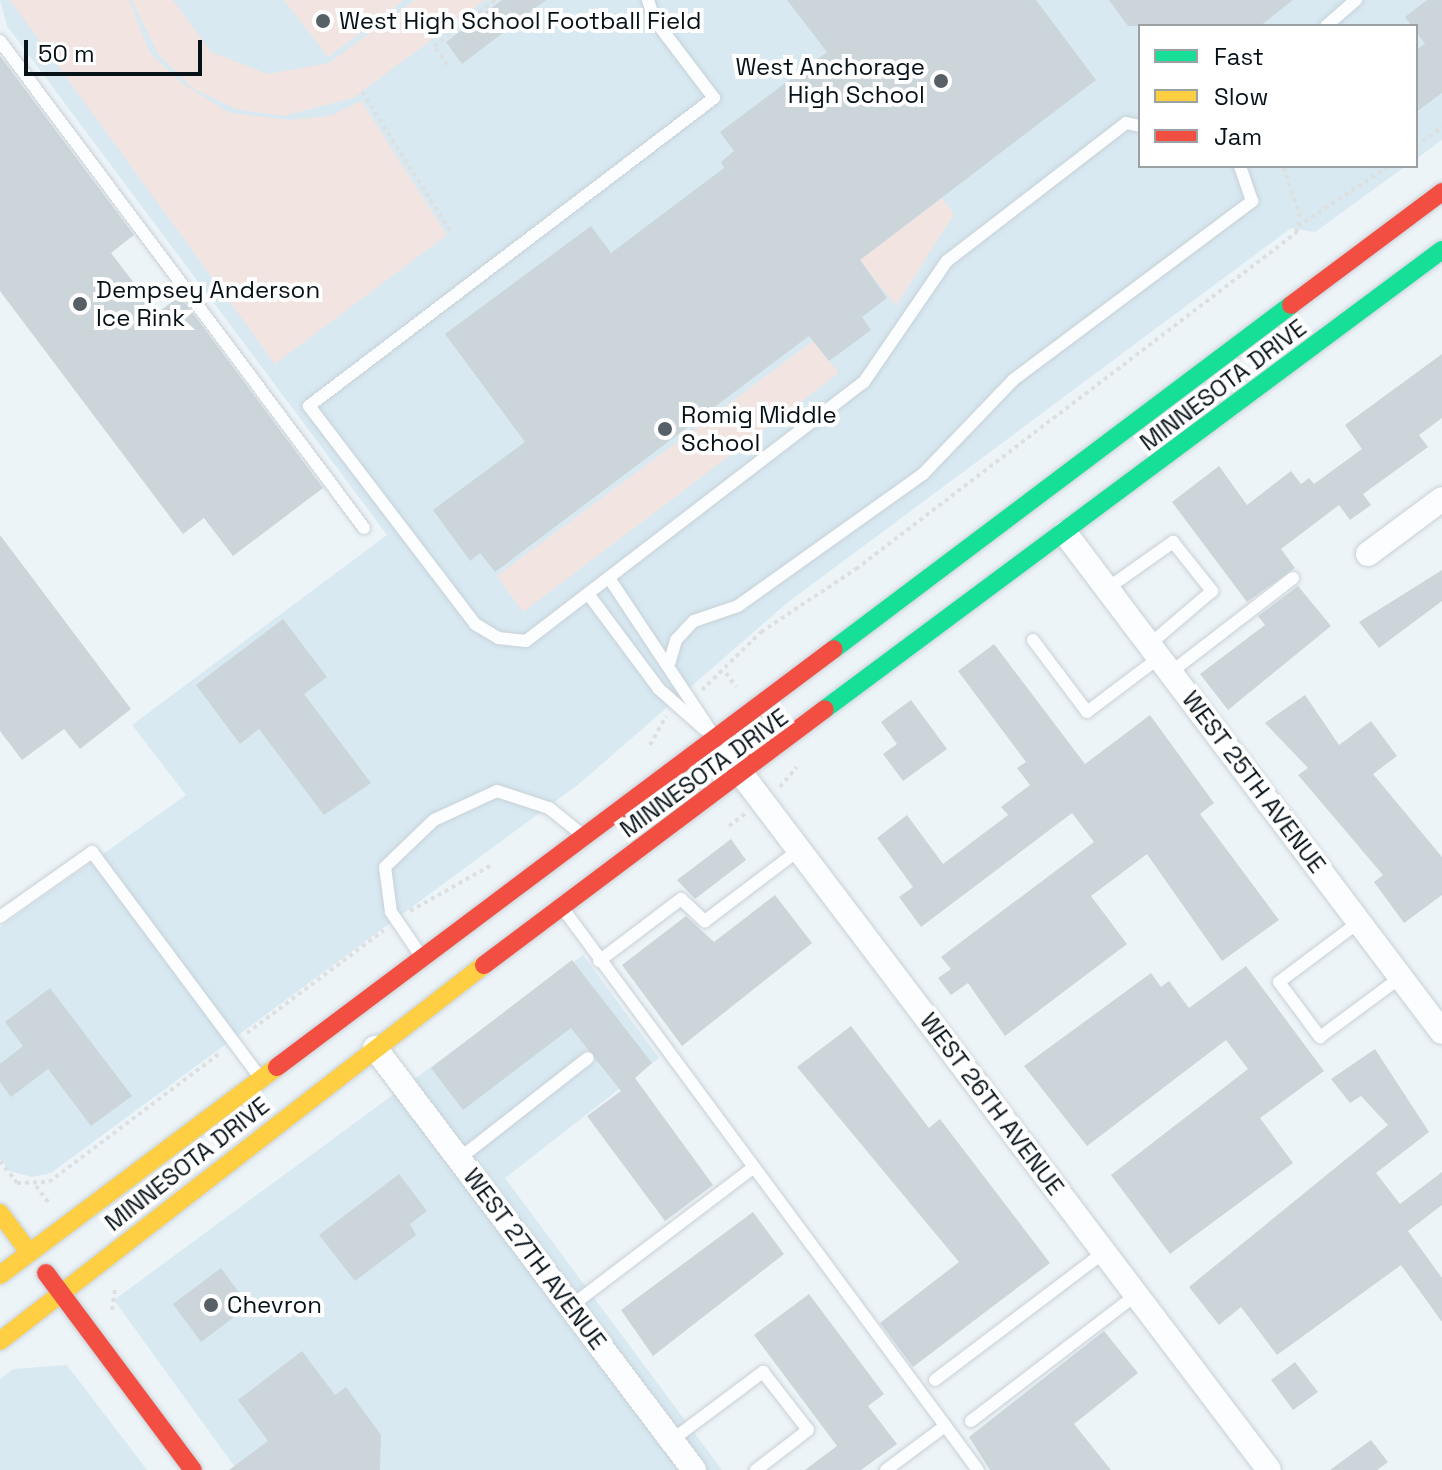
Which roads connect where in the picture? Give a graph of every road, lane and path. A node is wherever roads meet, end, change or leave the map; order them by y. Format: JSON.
{"nodes":[{"id":1,"x":495,"y":0,"type":"edge"},
{"id":2,"x":648,"y":0,"type":"edge"},
{"id":3,"x":1356,"y":0,"type":"edge"},
{"id":4,"x":1328,"y":24,"type":"edge"},
{"id":5,"x":0,"y":41,"type":"edge"},
{"id":6,"x":447,"y":65,"type":"dead end"},
{"id":7,"x":362,"y":92,"type":"dead end"},
{"id":8,"x":1138,"y":126,"type":"edge"},
{"id":9,"x":1442,"y":127,"type":"edge"},
{"id":10,"x":1418,"y":145,"type":"edge"},
{"id":11,"x":1241,"y":168,"type":"edge"},
{"id":12,"x":1284,"y":168,"type":"edge"},
{"id":13,"x":1386,"y":168,"type":"edge"},
{"id":14,"x":1442,"y":192,"type":"edge"},
{"id":15,"x":1298,"y":226,"type":"junction"},
{"id":16,"x":452,"y":234,"type":"dead end"},
{"id":17,"x":1442,"y":250,"type":"edge"},
{"id":18,"x":1167,"y":393,"type":"junction"},
{"id":19,"x":1190,"y":424,"type":"junction"},
{"id":20,"x":1442,"y":499,"type":"edge"},
{"id":21,"x":364,"y":528,"type":"dead end"},
{"id":22,"x":1065,"y":533,"type":"junction"},
{"id":23,"x":1368,"y":554,"type":"dead end"},
{"id":24,"x":609,"y":578,"type":"junction"},
{"id":25,"x":1293,"y":578,"type":"dead end"},
{"id":26,"x":1108,"y":588,"type":"junction"},
{"id":27,"x":589,"y":595,"type":"junction"},
{"id":28,"x":1033,"y":640,"type":"dead end"},
{"id":29,"x":1160,"y":658,"type":"junction"},
{"id":30,"x":670,"y":661,"type":"junction"},
{"id":31,"x":708,"y":685,"type":"dead end"},
{"id":32,"x":659,"y":721,"type":"dead end"},
{"id":33,"x":715,"y":739,"type":"junction"},
{"id":34,"x":641,"y":753,"type":"dead end"},
{"id":35,"x":743,"y":775,"type":"junction"},
{"id":36,"x":585,"y":837,"type":"junction"},
{"id":37,"x":799,"y":850,"type":"junction"},
{"id":38,"x":501,"y":860,"type":"dead end"},
{"id":39,"x":561,"y":906,"type":"junction"},
{"id":40,"x":0,"y":917,"type":"edge"},
{"id":41,"x":396,"y":921,"type":"junction"},
{"id":42,"x":1359,"y":922,"type":"junction"},
{"id":43,"x":424,"y":959,"type":"junction"},
{"id":44,"x":599,"y":961,"type":"junction"},
{"id":45,"x":1401,"y":977,"type":"junction"},
{"id":46,"x":1442,"y":1032,"type":"edge"},
{"id":47,"x":234,"y":1042,"type":"junction"},
{"id":48,"x":375,"y":1048,"type":"junction"},
{"id":49,"x":588,"y":1058,"type":"dead end"},
{"id":50,"x":263,"y":1081,"type":"junction"},
{"id":51,"x":460,"y":1158,"type":"junction"},
{"id":52,"x":0,"y":1161,"type":"edge"},
{"id":53,"x":753,"y":1168,"type":"junction"},
{"id":54,"x":0,"y":1213,"type":"edge"},
{"id":55,"x":29,"y":1252,"type":"junction"},
{"id":56,"x":1104,"y":1252,"type":"junction"},
{"id":57,"x":0,"y":1275,"type":"edge"},
{"id":58,"x":62,"y":1294,"type":"junction"},
{"id":59,"x":1136,"y":1295,"type":"junction"},
{"id":60,"x":571,"y":1306,"type":"junction"},
{"id":61,"x":0,"y":1341,"type":"edge"},
{"id":62,"x":935,"y":1380,"type":"dead end"},
{"id":63,"x":971,"y":1421,"type":"dead end"},
{"id":64,"x":945,"y":1426,"type":"junction"},
{"id":65,"x":672,"y":1440,"type":"junction"},
{"id":66,"x":193,"y":1470,"type":"edge"},
{"id":67,"x":694,"y":1470,"type":"edge"},
{"id":68,"x":756,"y":1470,"type":"edge"},
{"id":69,"x":886,"y":1470,"type":"edge"},
{"id":70,"x":978,"y":1470,"type":"edge"},
{"id":71,"x":1269,"y":1470,"type":"edge"}],
"edges":[{"from":1,"to":6,"type":"path"},
{"from":2,"to":27,"type":"lane"},
{"from":3,"to":4,"type":"lane"},
{"from":5,"to":21,"type":"lane"},
{"from":7,"to":16,"type":"path"},
{"from":8,"to":24,"type":"lane"},
{"from":9,"to":10,"type":"path"},
{"from":11,"to":30,"type":"lane"},
{"from":12,"to":15,"type":"path"},
{"from":13,"to":15,"type":"path"},
{"from":14,"to":18,"type":"main road","name":"MINNESOTA DRIVE"},
{"from":15,"to":31,"type":"path"},
{"from":17,"to":19,"type":"main road","name":"MINNESOTA DRIVE"},
{"from":18,"to":19,"type":"lane"},
{"from":18,"to":33,"type":"main road","name":"MINNESOTA DRIVE"},
{"from":19,"to":22,"type":"main road","name":"MINNESOTA DRIVE"},
{"from":20,"to":23,"type":"street"},
{"from":22,"to":26,"type":"street","name":"WEST 25TH AVENUE"},
{"from":22,"to":35,"type":"main road","name":"MINNESOTA DRIVE"},
{"from":24,"to":27,"type":"lane"},
{"from":24,"to":30,"type":"lane"},
{"from":25,"to":29,"type":"lane"},
{"from":26,"to":29,"type":"street","name":"WEST 25TH AVENUE"},
{"from":26,"to":29,"type":"lane"},
{"from":27,"to":33,"type":"lane"},
{"from":28,"to":29,"type":"lane"},
{"from":29,"to":42,"type":"street","name":"WEST 25TH AVENUE"},
{"from":30,"to":33,"type":"lane"},
{"from":32,"to":34,"type":"path"},
{"from":33,"to":35,"type":"street","name":"WEST 26TH AVENUE"},
{"from":33,"to":36,"type":"main road","name":"MINNESOTA DRIVE"},
{"from":35,"to":37,"type":"street","name":"WEST 26TH AVENUE"},
{"from":35,"to":39,"type":"main road","name":"MINNESOTA DRIVE"},
{"from":36,"to":41,"type":"lane"},
{"from":36,"to":43,"type":"main road","name":"MINNESOTA DRIVE"},
{"from":37,"to":44,"type":"lane"},
{"from":37,"to":56,"type":"street","name":"WEST 26TH AVENUE"},
{"from":38,"to":41,"type":"path"},
{"from":39,"to":44,"type":"lane"},
{"from":39,"to":48,"type":"main road","name":"MINNESOTA DRIVE"},
{"from":40,"to":47,"type":"lane"},
{"from":41,"to":43,"type":"lane"},
{"from":41,"to":47,"type":"path"},
{"from":42,"to":45,"type":"street","name":"WEST 25TH AVENUE"},
{"from":42,"to":45,"type":"lane"},
{"from":43,"to":50,"type":"main road","name":"MINNESOTA DRIVE"},
{"from":44,"to":53,"type":"lane"},
{"from":45,"to":46,"type":"street","name":"WEST 25TH AVENUE"},
{"from":47,"to":50,"type":"lane"},
{"from":47,"to":52,"type":"path"},
{"from":48,"to":51,"type":"street","name":"WEST 27TH AVENUE"},
{"from":48,"to":58,"type":"main road","name":"MINNESOTA DRIVE"},
{"from":49,"to":51,"type":"lane"},
{"from":50,"to":55,"type":"main road","name":"MINNESOTA DRIVE"},
{"from":51,"to":60,"type":"street","name":"WEST 27TH AVENUE"},
{"from":53,"to":60,"type":"lane"},
{"from":53,"to":64,"type":"lane"},
{"from":54,"to":55,"type":"main road"},
{"from":55,"to":57,"type":"main road","name":"MINNESOTA DRIVE"},
{"from":55,"to":58,"type":"main road"},
{"from":56,"to":59,"type":"street","name":"WEST 26TH AVENUE"},
{"from":56,"to":62,"type":"lane"},
{"from":58,"to":61,"type":"main road","name":"MINNESOTA DRIVE"},
{"from":58,"to":66,"type":"main road"},
{"from":59,"to":63,"type":"lane"},
{"from":59,"to":71,"type":"street","name":"WEST 26TH AVENUE"},
{"from":60,"to":65,"type":"street","name":"WEST 27TH AVENUE"},
{"from":64,"to":69,"type":"lane"},
{"from":64,"to":70,"type":"lane"},
{"from":65,"to":67,"type":"street","name":"WEST 27TH AVENUE"},
{"from":65,"to":68,"type":"lane"}]}
